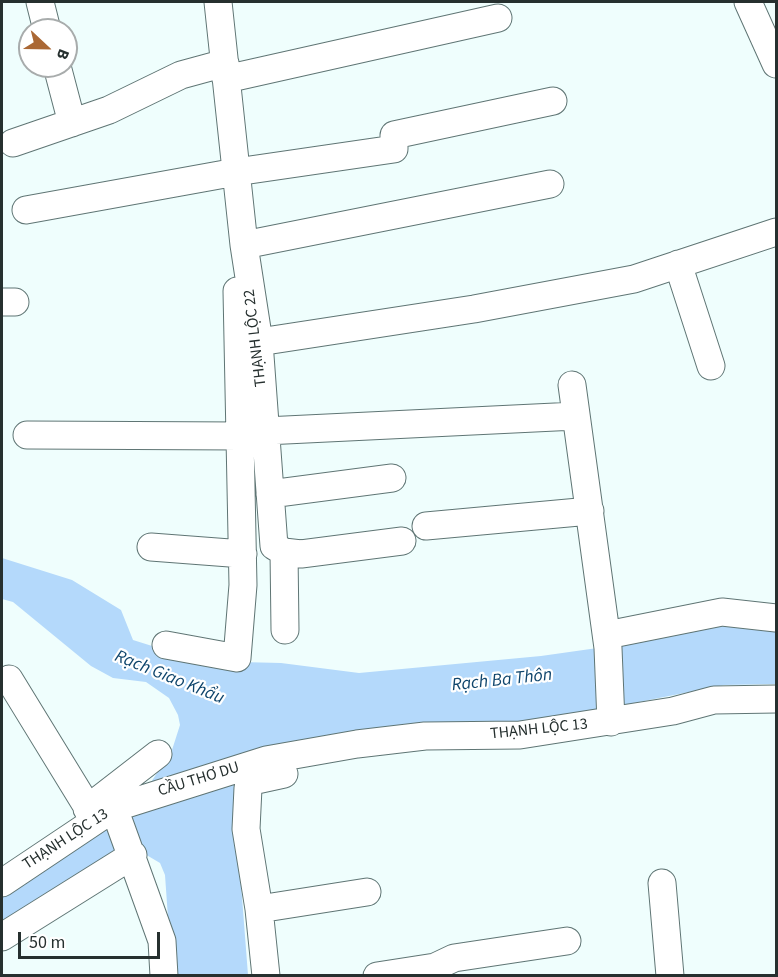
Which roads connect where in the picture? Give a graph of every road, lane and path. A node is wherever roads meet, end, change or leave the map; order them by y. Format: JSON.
{"nodes":[{"id":1,"x":218,"y":2,"type":"edge"},
{"id":2,"x":748,"y":2,"type":"edge"},
{"id":3,"x":498,"y":18,"type":"dead end"},
{"id":4,"x":777,"y":64,"type":"edge"},
{"id":5,"x":226,"y":71,"type":"junction"},
{"id":6,"x":60,"y":78,"type":"edge"},
{"id":7,"x":553,"y":101,"type":"dead end"},
{"id":8,"x":72,"y":123,"type":"junction"},
{"id":9,"x":13,"y":143,"type":"dead end"},
{"id":10,"x":233,"y":173,"type":"junction"},
{"id":11,"x":550,"y":184,"type":"dead end"},
{"id":12,"x":26,"y":210,"type":"dead end"},
{"id":13,"x":777,"y":232,"type":"edge"},
{"id":14,"x":244,"y":245,"type":"junction"},
{"id":15,"x":678,"y":264,"type":"junction"},
{"id":16,"x":259,"y":342,"type":"junction"},
{"id":17,"x":711,"y":366,"type":"dead end"},
{"id":18,"x":572,"y":385,"type":"dead end"},
{"id":19,"x":576,"y":416,"type":"junction"},
{"id":20,"x":253,"y":434,"type":"junction"},
{"id":21,"x":27,"y":435,"type":"dead end"},
{"id":22,"x":392,"y":478,"type":"dead end"},
{"id":23,"x":270,"y":494,"type":"junction"},
{"id":24,"x":590,"y":511,"type":"junction"},
{"id":25,"x":426,"y":526,"type":"dead end"},
{"id":26,"x":402,"y":542,"type":"dead end"},
{"id":27,"x":151,"y":547,"type":"dead end"},
{"id":28,"x":284,"y":552,"type":"junction"},
{"id":29,"x":243,"y":554,"type":"junction"},
{"id":30,"x":777,"y":618,"type":"edge"},
{"id":31,"x":285,"y":630,"type":"dead end"},
{"id":32,"x":608,"y":642,"type":"junction"},
{"id":33,"x":166,"y":645,"type":"dead end"},
{"id":34,"x":9,"y":679,"type":"dead end"},
{"id":35,"x":777,"y":699,"type":"edge"},
{"id":36,"x":611,"y":717,"type":"junction"},
{"id":37,"x":158,"y":754,"type":"dead end"},
{"id":38,"x":293,"y":754,"type":"junction"},
{"id":39,"x":266,"y":760,"type":"joint"},
{"id":40,"x":111,"y":806,"type":"junction"},
{"id":41,"x":133,"y":855,"type":"junction"},
{"id":42,"x":11,"y":876,"type":"edge"},
{"id":43,"x":662,"y":883,"type":"dead end"},
{"id":44,"x":367,"y":892,"type":"dead end"},
{"id":45,"x":259,"y":909,"type":"junction"},
{"id":46,"x":2,"y":938,"type":"edge"},
{"id":47,"x":567,"y":941,"type":"dead end"},
{"id":48,"x":164,"y":975,"type":"edge"},
{"id":49,"x":266,"y":975,"type":"edge"},
{"id":50,"x":377,"y":975,"type":"edge"},
{"id":51,"x":670,"y":975,"type":"edge"}],
"edges":[{"from":1,"to":5,"type":"street","name":"THẠNH LỘC 22"},
{"from":2,"to":4,"type":"street"},
{"from":3,"to":5,"type":"street"},
{"from":5,"to":8,"type":"street"},
{"from":5,"to":10,"type":"street","name":"THẠNH LỘC 22"},
{"from":6,"to":8,"type":"street"},
{"from":7,"to":10,"type":"street"},
{"from":8,"to":9,"type":"street"},
{"from":10,"to":12,"type":"street"},
{"from":10,"to":14,"type":"street","name":"THẠNH LỘC 22"},
{"from":10,"to":20,"type":"street","name":"THẠNH LỘC 22"},
{"from":11,"to":14,"type":"street"},
{"from":13,"to":15,"type":"street"},
{"from":14,"to":16,"type":"street","name":"THẠNH LỘC 22"},
{"from":15,"to":16,"type":"street"},
{"from":15,"to":17,"type":"street"},
{"from":16,"to":20,"type":"street","name":"THẠNH LỘC 22"},
{"from":18,"to":19,"type":"street"},
{"from":19,"to":20,"type":"street"},
{"from":19,"to":24,"type":"street"},
{"from":20,"to":21,"type":"street"},
{"from":20,"to":23,"type":"street","name":"THẠNH LỘC 22"},
{"from":20,"to":29,"type":"street","name":"THẠNH LỘC 22"},
{"from":22,"to":23,"type":"street"},
{"from":23,"to":28,"type":"street","name":"THẠNH LỘC 22"},
{"from":24,"to":25,"type":"street"},
{"from":24,"to":32,"type":"street"},
{"from":26,"to":28,"type":"street"},
{"from":27,"to":29,"type":"street"},
{"from":28,"to":31,"type":"street"},
{"from":29,"to":33,"type":"street","name":"THẠNH LỘC 22"},
{"from":30,"to":32,"type":"street"},
{"from":32,"to":36,"type":"street"},
{"from":34,"to":40,"type":"street"},
{"from":35,"to":36,"type":"street","name":"THẠNH LỘC 13"},
{"from":36,"to":38,"type":"street","name":"THẠNH LỘC 13"},
{"from":37,"to":40,"type":"street"},
{"from":38,"to":39,"type":"street","name":"THẠNH LỘC 13"},
{"from":38,"to":45,"type":"street"},
{"from":39,"to":40,"type":"street","name":"CẦU THƠ DU"},
{"from":40,"to":41,"type":"street"},
{"from":40,"to":42,"type":"street","name":"THẠNH LỘC 13"},
{"from":41,"to":46,"type":"street"},
{"from":41,"to":48,"type":"street"},
{"from":43,"to":51,"type":"street"},
{"from":44,"to":45,"type":"street"},
{"from":45,"to":49,"type":"street"},
{"from":47,"to":50,"type":"street"}]}
